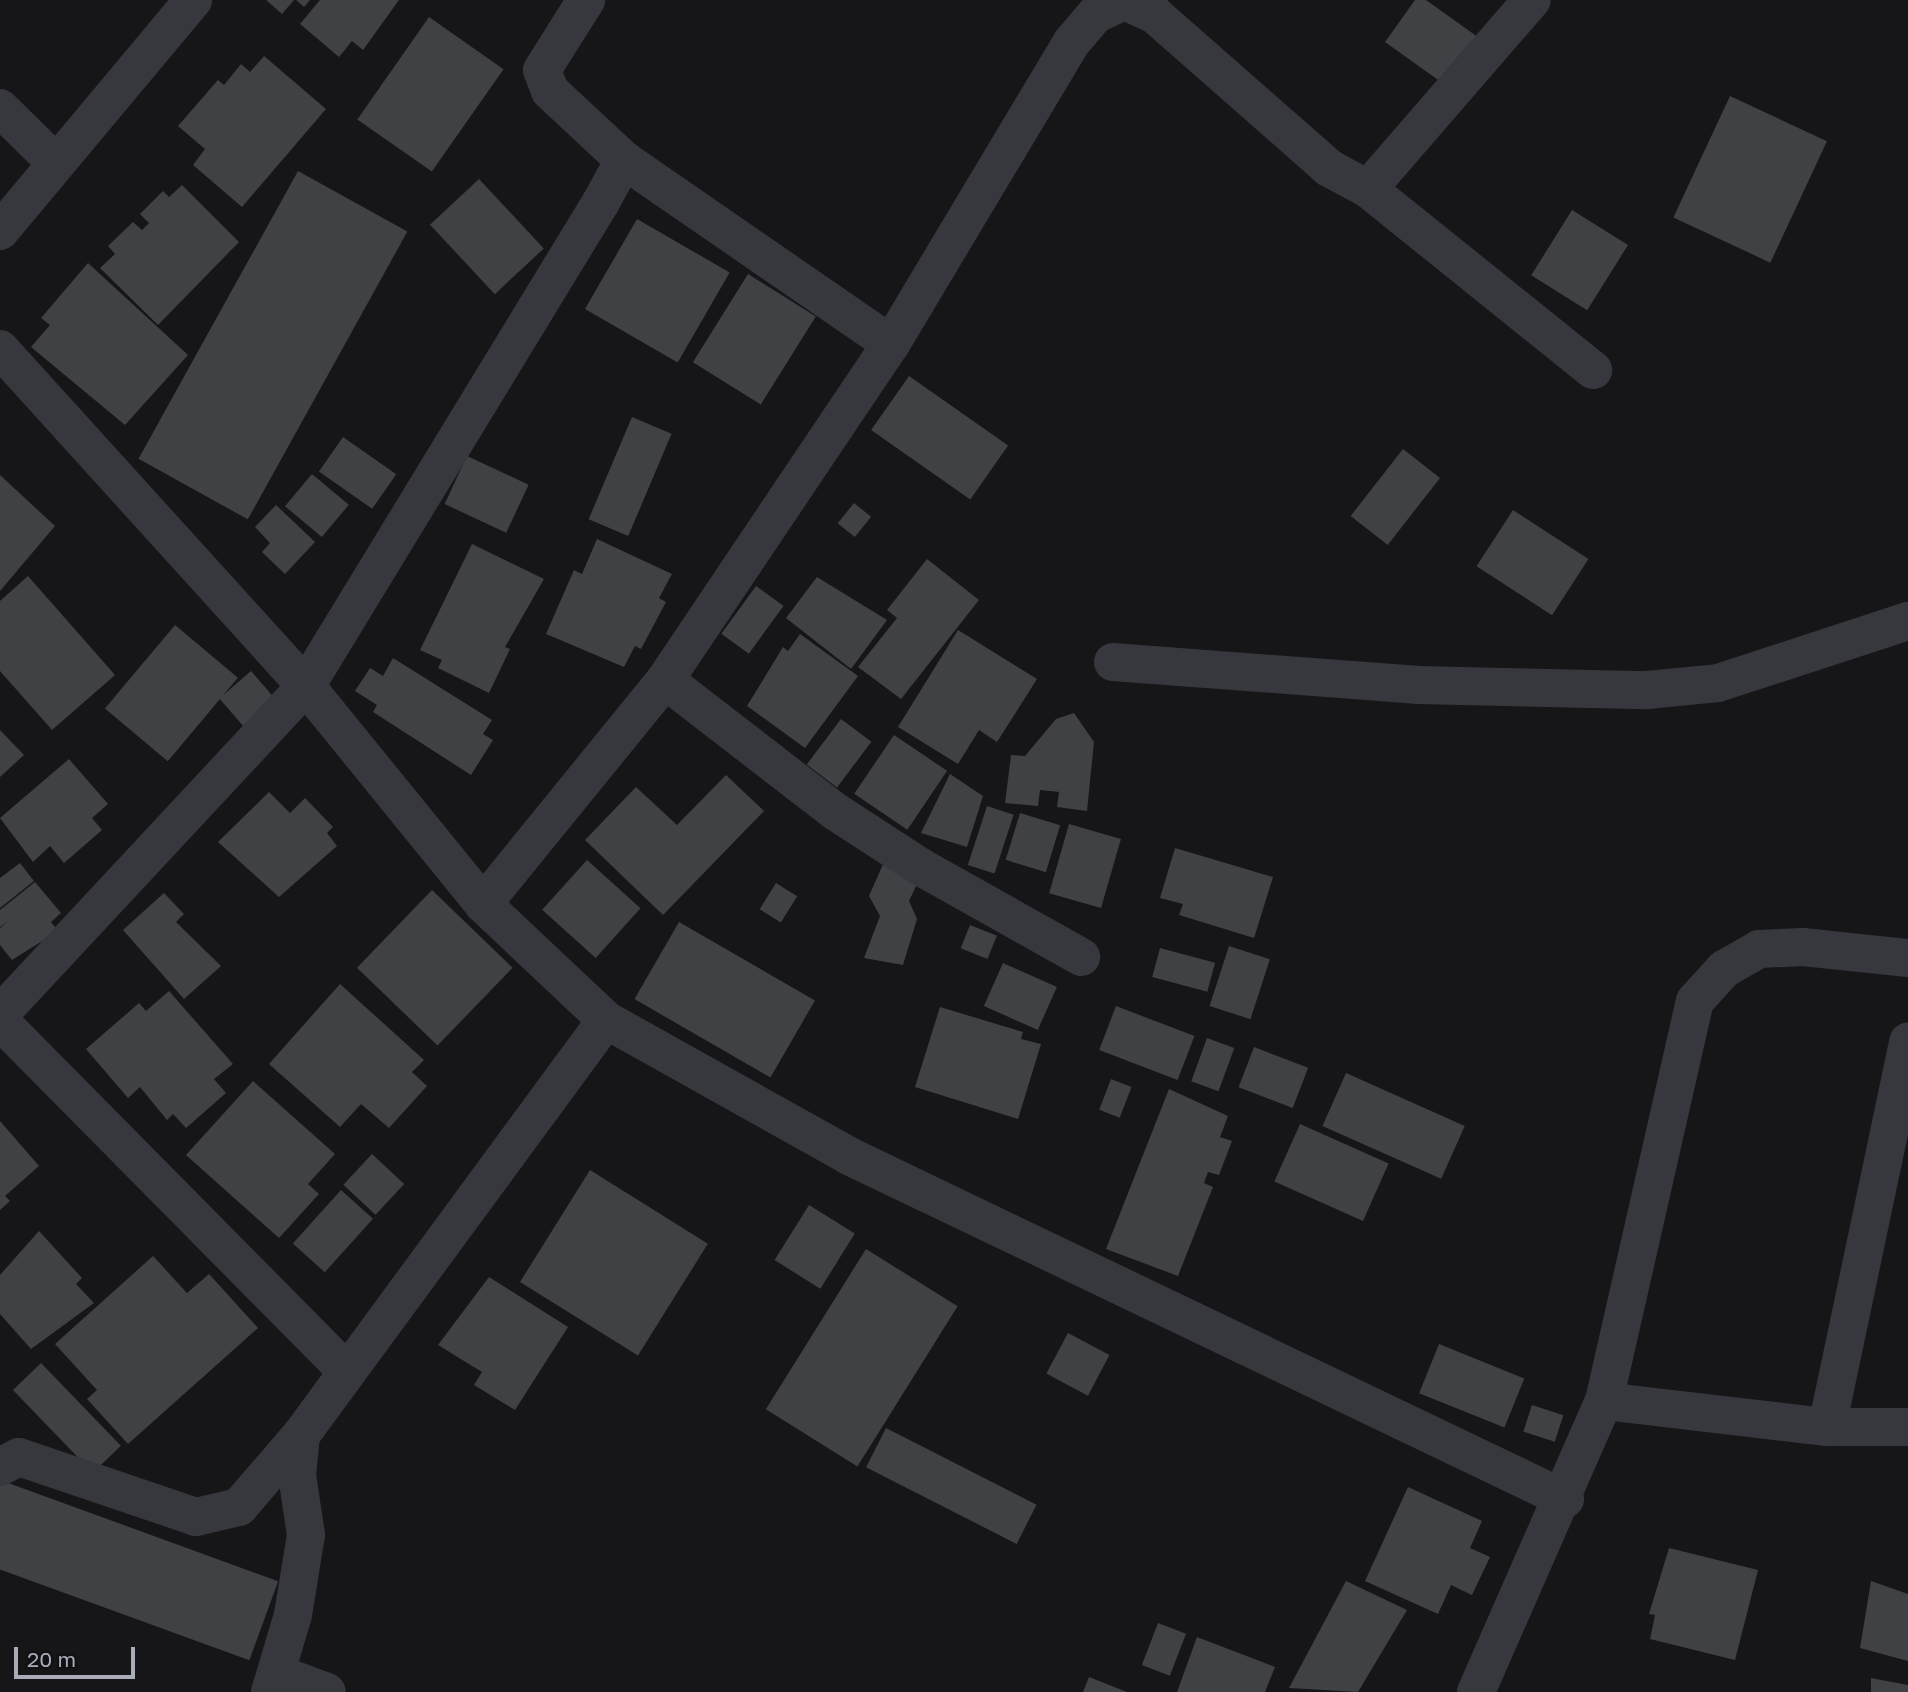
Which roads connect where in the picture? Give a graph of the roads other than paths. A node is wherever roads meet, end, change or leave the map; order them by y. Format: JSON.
{"nodes":[{"id":1,"x":193,"y":0,"type":"edge"},
{"id":2,"x":586,"y":0,"type":"edge"},
{"id":3,"x":1532,"y":0,"type":"edge"},
{"id":4,"x":0,"y":108,"type":"edge"},
{"id":5,"x":624,"y":160,"type":"junction"},
{"id":6,"x":55,"y":162,"type":"junction"},
{"id":7,"x":1368,"y":189,"type":"junction"},
{"id":8,"x":0,"y":231,"type":"edge"},
{"id":9,"x":891,"y":344,"type":"junction"},
{"id":10,"x":1,"y":353,"type":"edge"},
{"id":11,"x":1593,"y":370,"type":"dead end"},
{"id":12,"x":1908,"y":621,"type":"edge"},
{"id":13,"x":1113,"y":662,"type":"dead end"},
{"id":14,"x":665,"y":680,"type":"junction"},
{"id":15,"x":306,"y":686,"type":"junction"},
{"id":16,"x":483,"y":904,"type":"junction"},
{"id":17,"x":1081,"y":957,"type":"dead end"},
{"id":18,"x":1908,"y":958,"type":"edge"},
{"id":19,"x":0,"y":1014,"type":"edge"},
{"id":20,"x":606,"y":1020,"type":"junction"},
{"id":21,"x":0,"y":1021,"type":"edge"},
{"id":22,"x":1908,"y":1041,"type":"edge"},
{"id":23,"x":345,"y":1370,"type":"junction"},
{"id":24,"x":1604,"y":1401,"type":"junction"},
{"id":25,"x":1827,"y":1427,"type":"junction"},
{"id":26,"x":1908,"y":1427,"type":"edge"},
{"id":27,"x":301,"y":1435,"type":"junction"},
{"id":28,"x":0,"y":1467,"type":"edge"},
{"id":29,"x":1566,"y":1499,"type":"junction"},
{"id":30,"x":273,"y":1683,"type":"edge"},
{"id":31,"x":327,"y":1692,"type":"edge"},
{"id":32,"x":1476,"y":1692,"type":"edge"}],
"edges":[{"from":1,"to":6,"type":"street"},
{"from":2,"to":5,"type":"street"},
{"from":3,"to":7,"type":"street"},
{"from":4,"to":6,"type":"street"},
{"from":5,"to":9,"type":"street"},
{"from":5,"to":15,"type":"street"},
{"from":6,"to":8,"type":"street"},
{"from":7,"to":9,"type":"street"},
{"from":7,"to":11,"type":"street"},
{"from":9,"to":14,"type":"street"},
{"from":10,"to":15,"type":"street"},
{"from":12,"to":13,"type":"street"},
{"from":14,"to":16,"type":"street"},
{"from":14,"to":17,"type":"street"},
{"from":15,"to":16,"type":"street"},
{"from":15,"to":19,"type":"street"},
{"from":16,"to":20,"type":"street"},
{"from":18,"to":24,"type":"street"},
{"from":20,"to":23,"type":"street"},
{"from":20,"to":29,"type":"street"},
{"from":21,"to":23,"type":"street"},
{"from":22,"to":25,"type":"street"},
{"from":23,"to":27,"type":"street"},
{"from":24,"to":25,"type":"street"},
{"from":24,"to":29,"type":"street"},
{"from":25,"to":26,"type":"street"},
{"from":27,"to":28,"type":"street"},
{"from":27,"to":30,"type":"street"},
{"from":29,"to":32,"type":"street"},
{"from":30,"to":31,"type":"street"}]}
